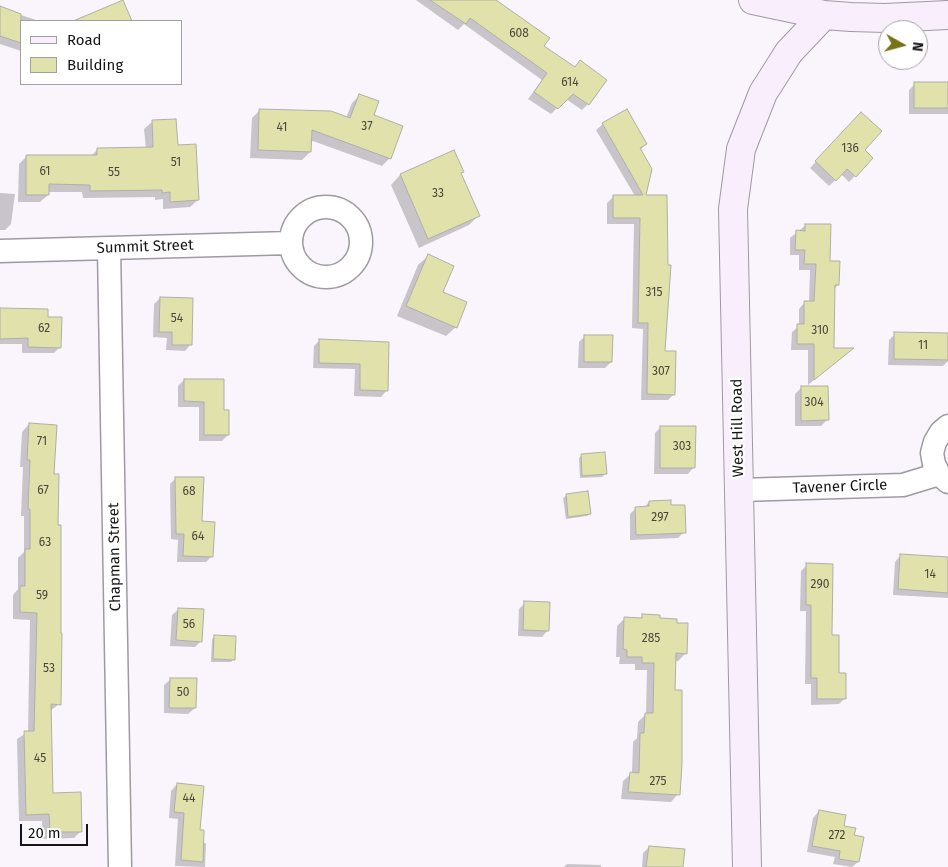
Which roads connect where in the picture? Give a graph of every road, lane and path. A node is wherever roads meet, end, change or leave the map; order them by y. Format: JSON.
{"nodes":[{"id":1,"x":753,"y":0,"type":"edge"},
{"id":2,"x":831,"y":8,"type":"edge"},
{"id":3,"x":948,"y":15,"type":"edge"},
{"id":4,"x":290,"y":243,"type":"dead end"},
{"id":5,"x":109,"y":248,"type":"junction"},
{"id":6,"x":0,"y":250,"type":"edge"},
{"id":7,"x":948,"y":426,"type":"edge"},
{"id":8,"x":943,"y":478,"type":"edge"},
{"id":9,"x":740,"y":490,"type":"junction"},
{"id":10,"x":120,"y":867,"type":"edge"},
{"id":11,"x":748,"y":867,"type":"edge"}],
"edges":[{"from":1,"to":2,"type":"street"},
{"from":2,"to":3,"type":"street"},
{"from":2,"to":9,"type":"street","name":"West Hill Road"},
{"from":4,"to":5,"type":"street","name":"Summit Street"},
{"from":5,"to":6,"type":"street","name":"Summit Street"},
{"from":5,"to":10,"type":"street","name":"Chapman Street"},
{"from":7,"to":8,"type":"street","name":"Tavener Circle"},
{"from":8,"to":9,"type":"street","name":"Tavener Circle"},
{"from":9,"to":11,"type":"street","name":"West Hill Road"}]}
